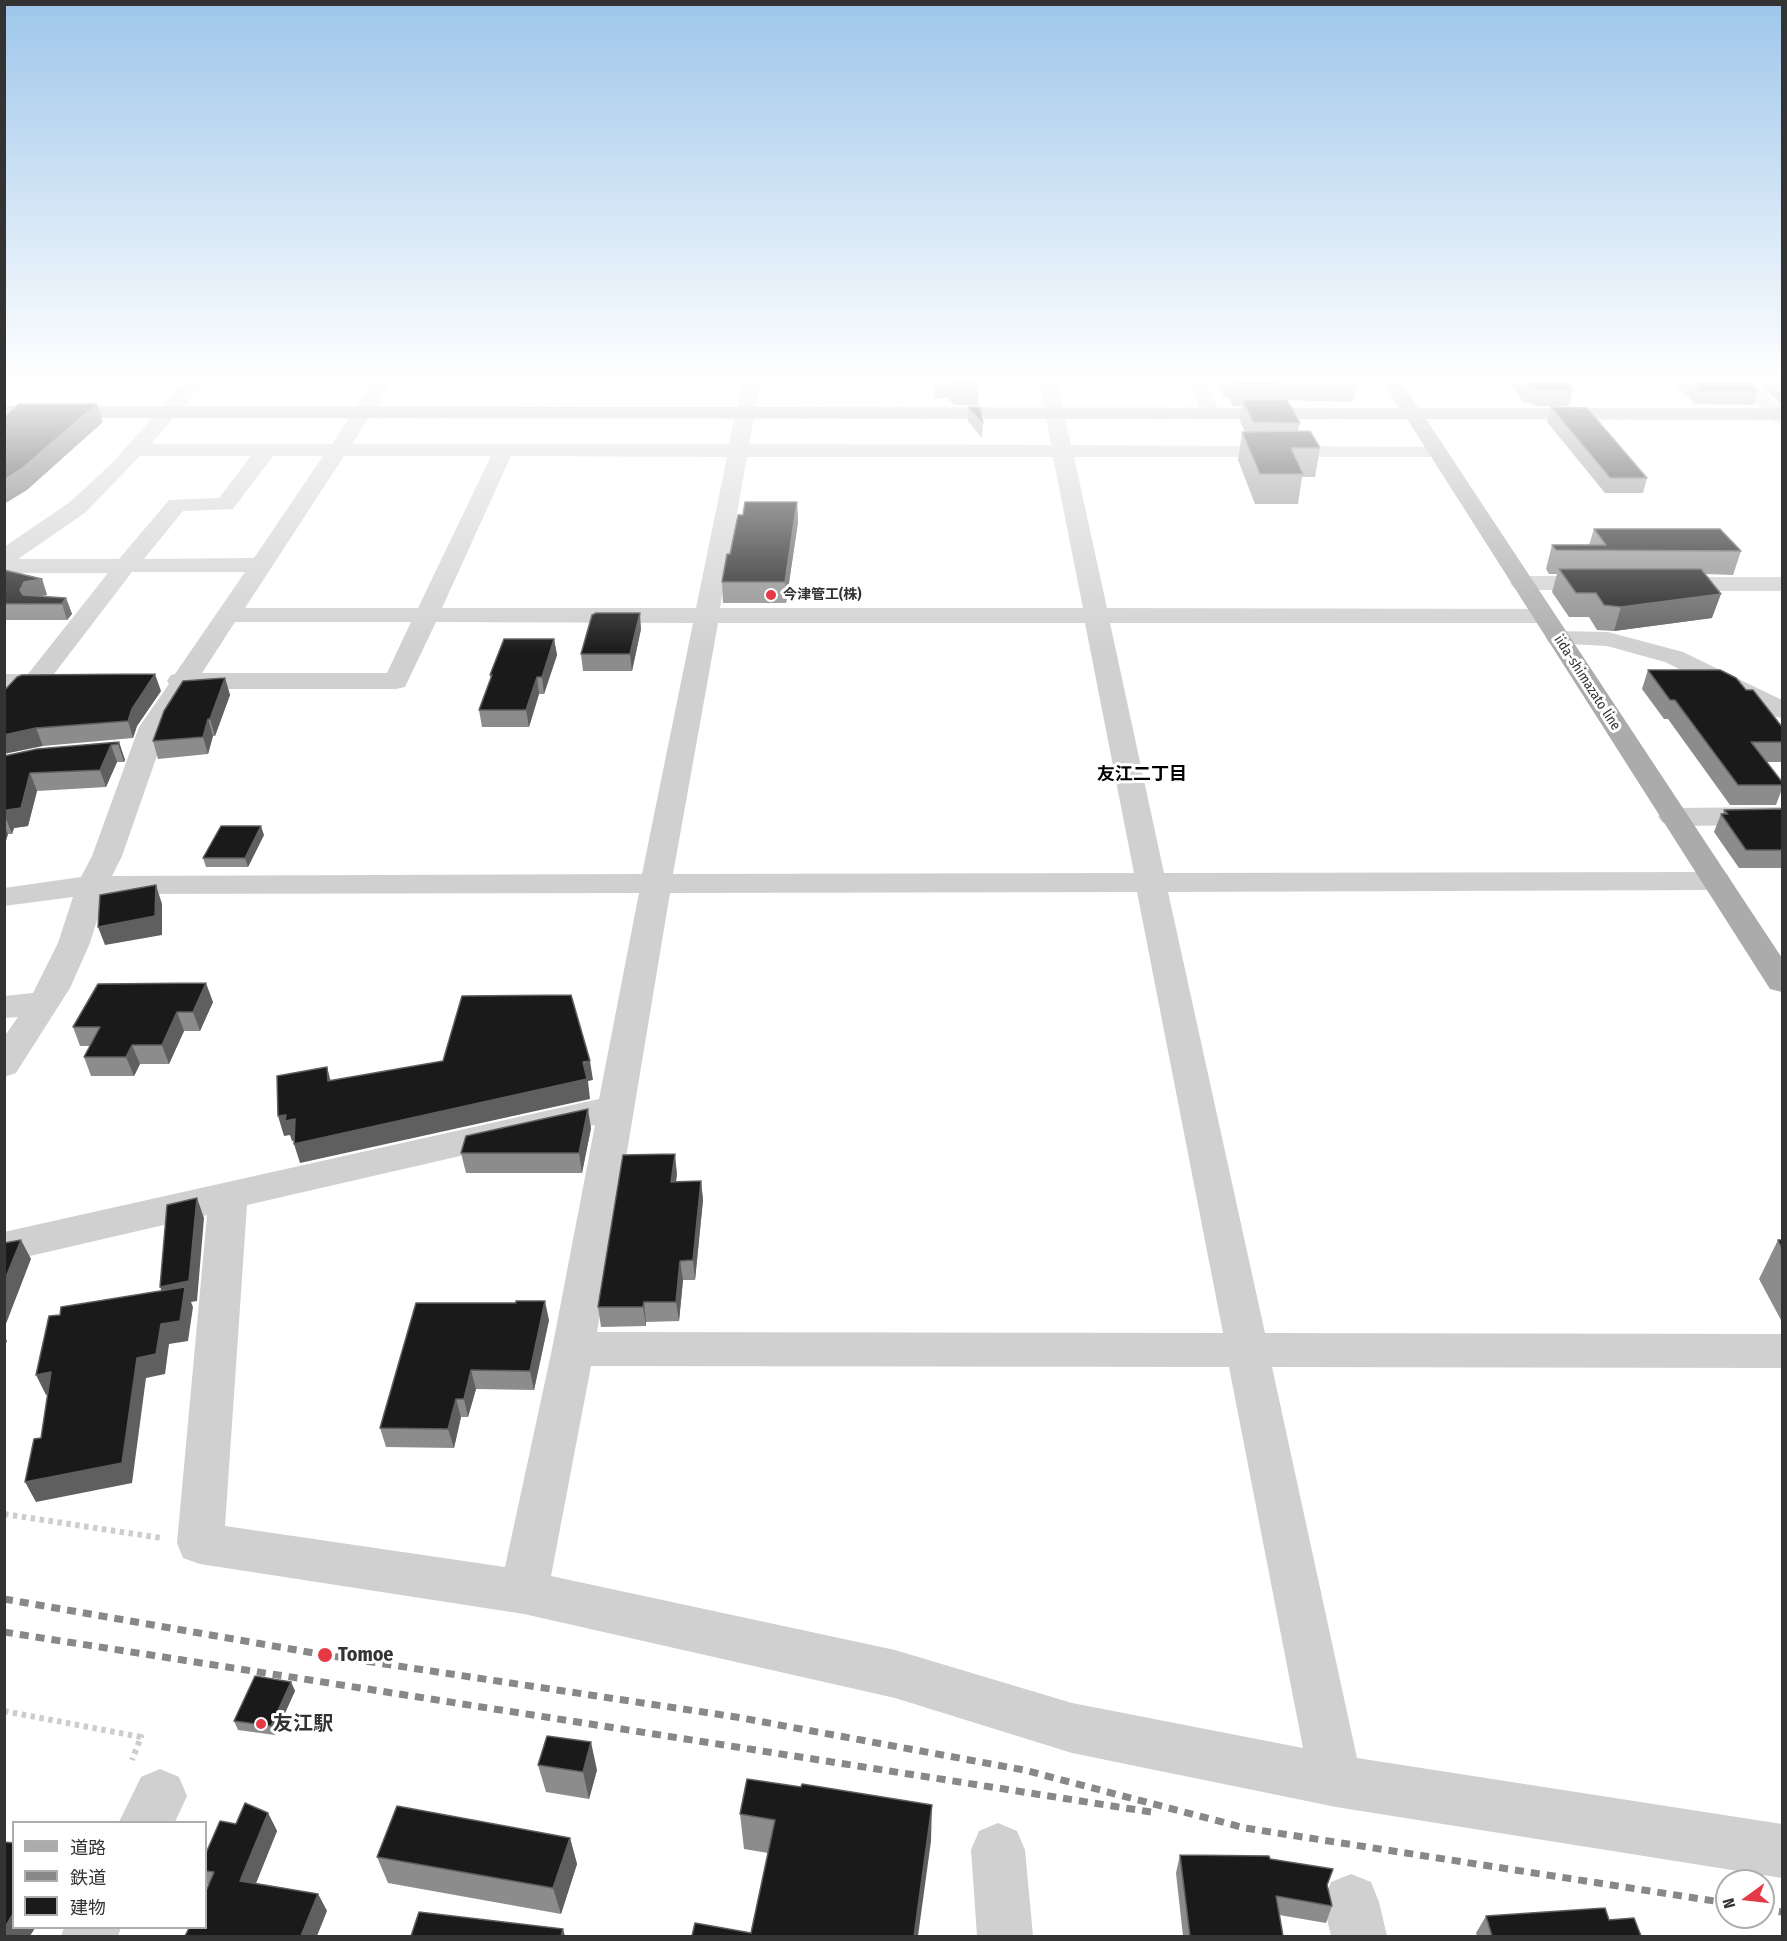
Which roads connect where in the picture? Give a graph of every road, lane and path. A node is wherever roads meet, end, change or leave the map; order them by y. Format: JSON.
{"nodes":[{"id":1,"x":112,"y":473,"type":"edge"},
{"id":2,"x":249,"y":473,"type":"edge"},
{"id":3,"x":322,"y":473,"type":"edge"},
{"id":4,"x":494,"y":473,"type":"edge"},
{"id":5,"x":733,"y":473,"type":"edge"},
{"id":6,"x":1066,"y":473,"type":"edge"},
{"id":7,"x":1451,"y":473,"type":"edge"},
{"id":8,"x":4,"y":558,"type":"edge"},
{"id":9,"x":261,"y":565,"type":"junction"},
{"id":10,"x":4,"y":566,"type":"edge"},
{"id":11,"x":124,"y":566,"type":"junction"},
{"id":12,"x":1522,"y":583,"type":"junction"},
{"id":13,"x":1782,"y":584,"type":"edge"},
{"id":14,"x":66,"y":604,"type":"edge"},
{"id":15,"x":93,"y":607,"type":"junction"},
{"id":16,"x":428,"y":614,"type":"junction"},
{"id":17,"x":707,"y":614,"type":"junction"},
{"id":18,"x":230,"y":615,"type":"junction"},
{"id":19,"x":1096,"y":615,"type":"junction"},
{"id":20,"x":1544,"y":616,"type":"junction"},
{"id":21,"x":1558,"y":638,"type":"junction"},
{"id":22,"x":149,"y":681,"type":"edge"},
{"id":23,"x":184,"y":681,"type":"junction"},
{"id":24,"x":4,"y":682,"type":"edge"},
{"id":25,"x":35,"y":682,"type":"junction"},
{"id":26,"x":81,"y":682,"type":"edge"},
{"id":27,"x":1782,"y":710,"type":"edge"},
{"id":28,"x":1782,"y":816,"type":"edge"},
{"id":29,"x":1673,"y":817,"type":"junction"},
{"id":30,"x":1716,"y":881,"type":"junction"},
{"id":31,"x":1151,"y":882,"type":"junction"},
{"id":32,"x":656,"y":883,"type":"junction"},
{"id":33,"x":92,"y":885,"type":"junction"},
{"id":34,"x":4,"y":897,"type":"edge"},
{"id":35,"x":1782,"y":982,"type":"edge"},
{"id":36,"x":44,"y":1003,"type":"junction"},
{"id":37,"x":4,"y":1007,"type":"edge"},
{"id":38,"x":4,"y":1065,"type":"edge"},
{"id":39,"x":615,"y":1111,"type":"junction"},
{"id":40,"x":228,"y":1196,"type":"junction"},
{"id":41,"x":4,"y":1247,"type":"edge"},
{"id":42,"x":573,"y":1349,"type":"junction"},
{"id":43,"x":1247,"y":1350,"type":"junction"},
{"id":44,"x":1782,"y":1351,"type":"edge"},
{"id":45,"x":4,"y":1514,"type":"edge"},
{"id":46,"x":200,"y":1543,"type":"junction"},
{"id":47,"x":524,"y":1592,"type":"junction"},
{"id":48,"x":4,"y":1711,"type":"edge"},
{"id":49,"x":1335,"y":1781,"type":"junction"},
{"id":50,"x":153,"y":1809,"type":"edge"},
{"id":51,"x":998,"y":1850,"type":"dead end"},
{"id":52,"x":1782,"y":1851,"type":"edge"},
{"id":53,"x":1005,"y":1936,"type":"edge"}],
"edges":[{"from":1,"to":8,"type":"street"},
{"from":2,"to":11,"type":"street"},
{"from":3,"to":9,"type":"street"},
{"from":4,"to":16,"type":"street"},
{"from":5,"to":17,"type":"street"},
{"from":6,"to":19,"type":"street"},
{"from":7,"to":12,"type":"main road","name":"iida-shimazato line"},
{"from":9,"to":11,"type":"street"},
{"from":9,"to":18,"type":"street"},
{"from":10,"to":11,"type":"street"},
{"from":11,"to":15,"type":"street"},
{"from":12,"to":13,"type":"street"},
{"from":12,"to":20,"type":"main road","name":"iida-shimazato line"},
{"from":14,"to":15,"type":"street"},
{"from":15,"to":25,"type":"street"},
{"from":16,"to":17,"type":"street"},
{"from":16,"to":18,"type":"street"},
{"from":16,"to":23,"type":"street"},
{"from":17,"to":19,"type":"street"},
{"from":17,"to":32,"type":"street"},
{"from":18,"to":23,"type":"street"},
{"from":19,"to":20,"type":"street"},
{"from":19,"to":31,"type":"street"},
{"from":20,"to":21,"type":"main road","name":"iida-shimazato line"},
{"from":21,"to":27,"type":"street"},
{"from":21,"to":29,"type":"main road","name":"iida-shimazato line"},
{"from":22,"to":23,"type":"street"},
{"from":23,"to":33,"type":"street"},
{"from":24,"to":25,"type":"street"},
{"from":25,"to":26,"type":"street"},
{"from":28,"to":29,"type":"street"},
{"from":29,"to":30,"type":"main road","name":"iida-shimazato line"},
{"from":30,"to":31,"type":"street"},
{"from":30,"to":35,"type":"main road","name":"iida-shimazato line"},
{"from":31,"to":32,"type":"street"},
{"from":31,"to":43,"type":"street"},
{"from":32,"to":33,"type":"street"},
{"from":32,"to":39,"type":"street"},
{"from":33,"to":34,"type":"street"},
{"from":33,"to":36,"type":"street"},
{"from":36,"to":37,"type":"street"},
{"from":36,"to":38,"type":"street"},
{"from":39,"to":40,"type":"street"},
{"from":39,"to":42,"type":"street"},
{"from":40,"to":41,"type":"street"},
{"from":40,"to":46,"type":"street"},
{"from":42,"to":43,"type":"street"},
{"from":42,"to":47,"type":"street"},
{"from":43,"to":44,"type":"street"},
{"from":43,"to":49,"type":"street"},
{"from":45,"to":46,"type":"path"},
{"from":46,"to":47,"type":"street"},
{"from":47,"to":49,"type":"street"},
{"from":48,"to":50,"type":"path"},
{"from":49,"to":52,"type":"street"},
{"from":51,"to":53,"type":"street"}]}
